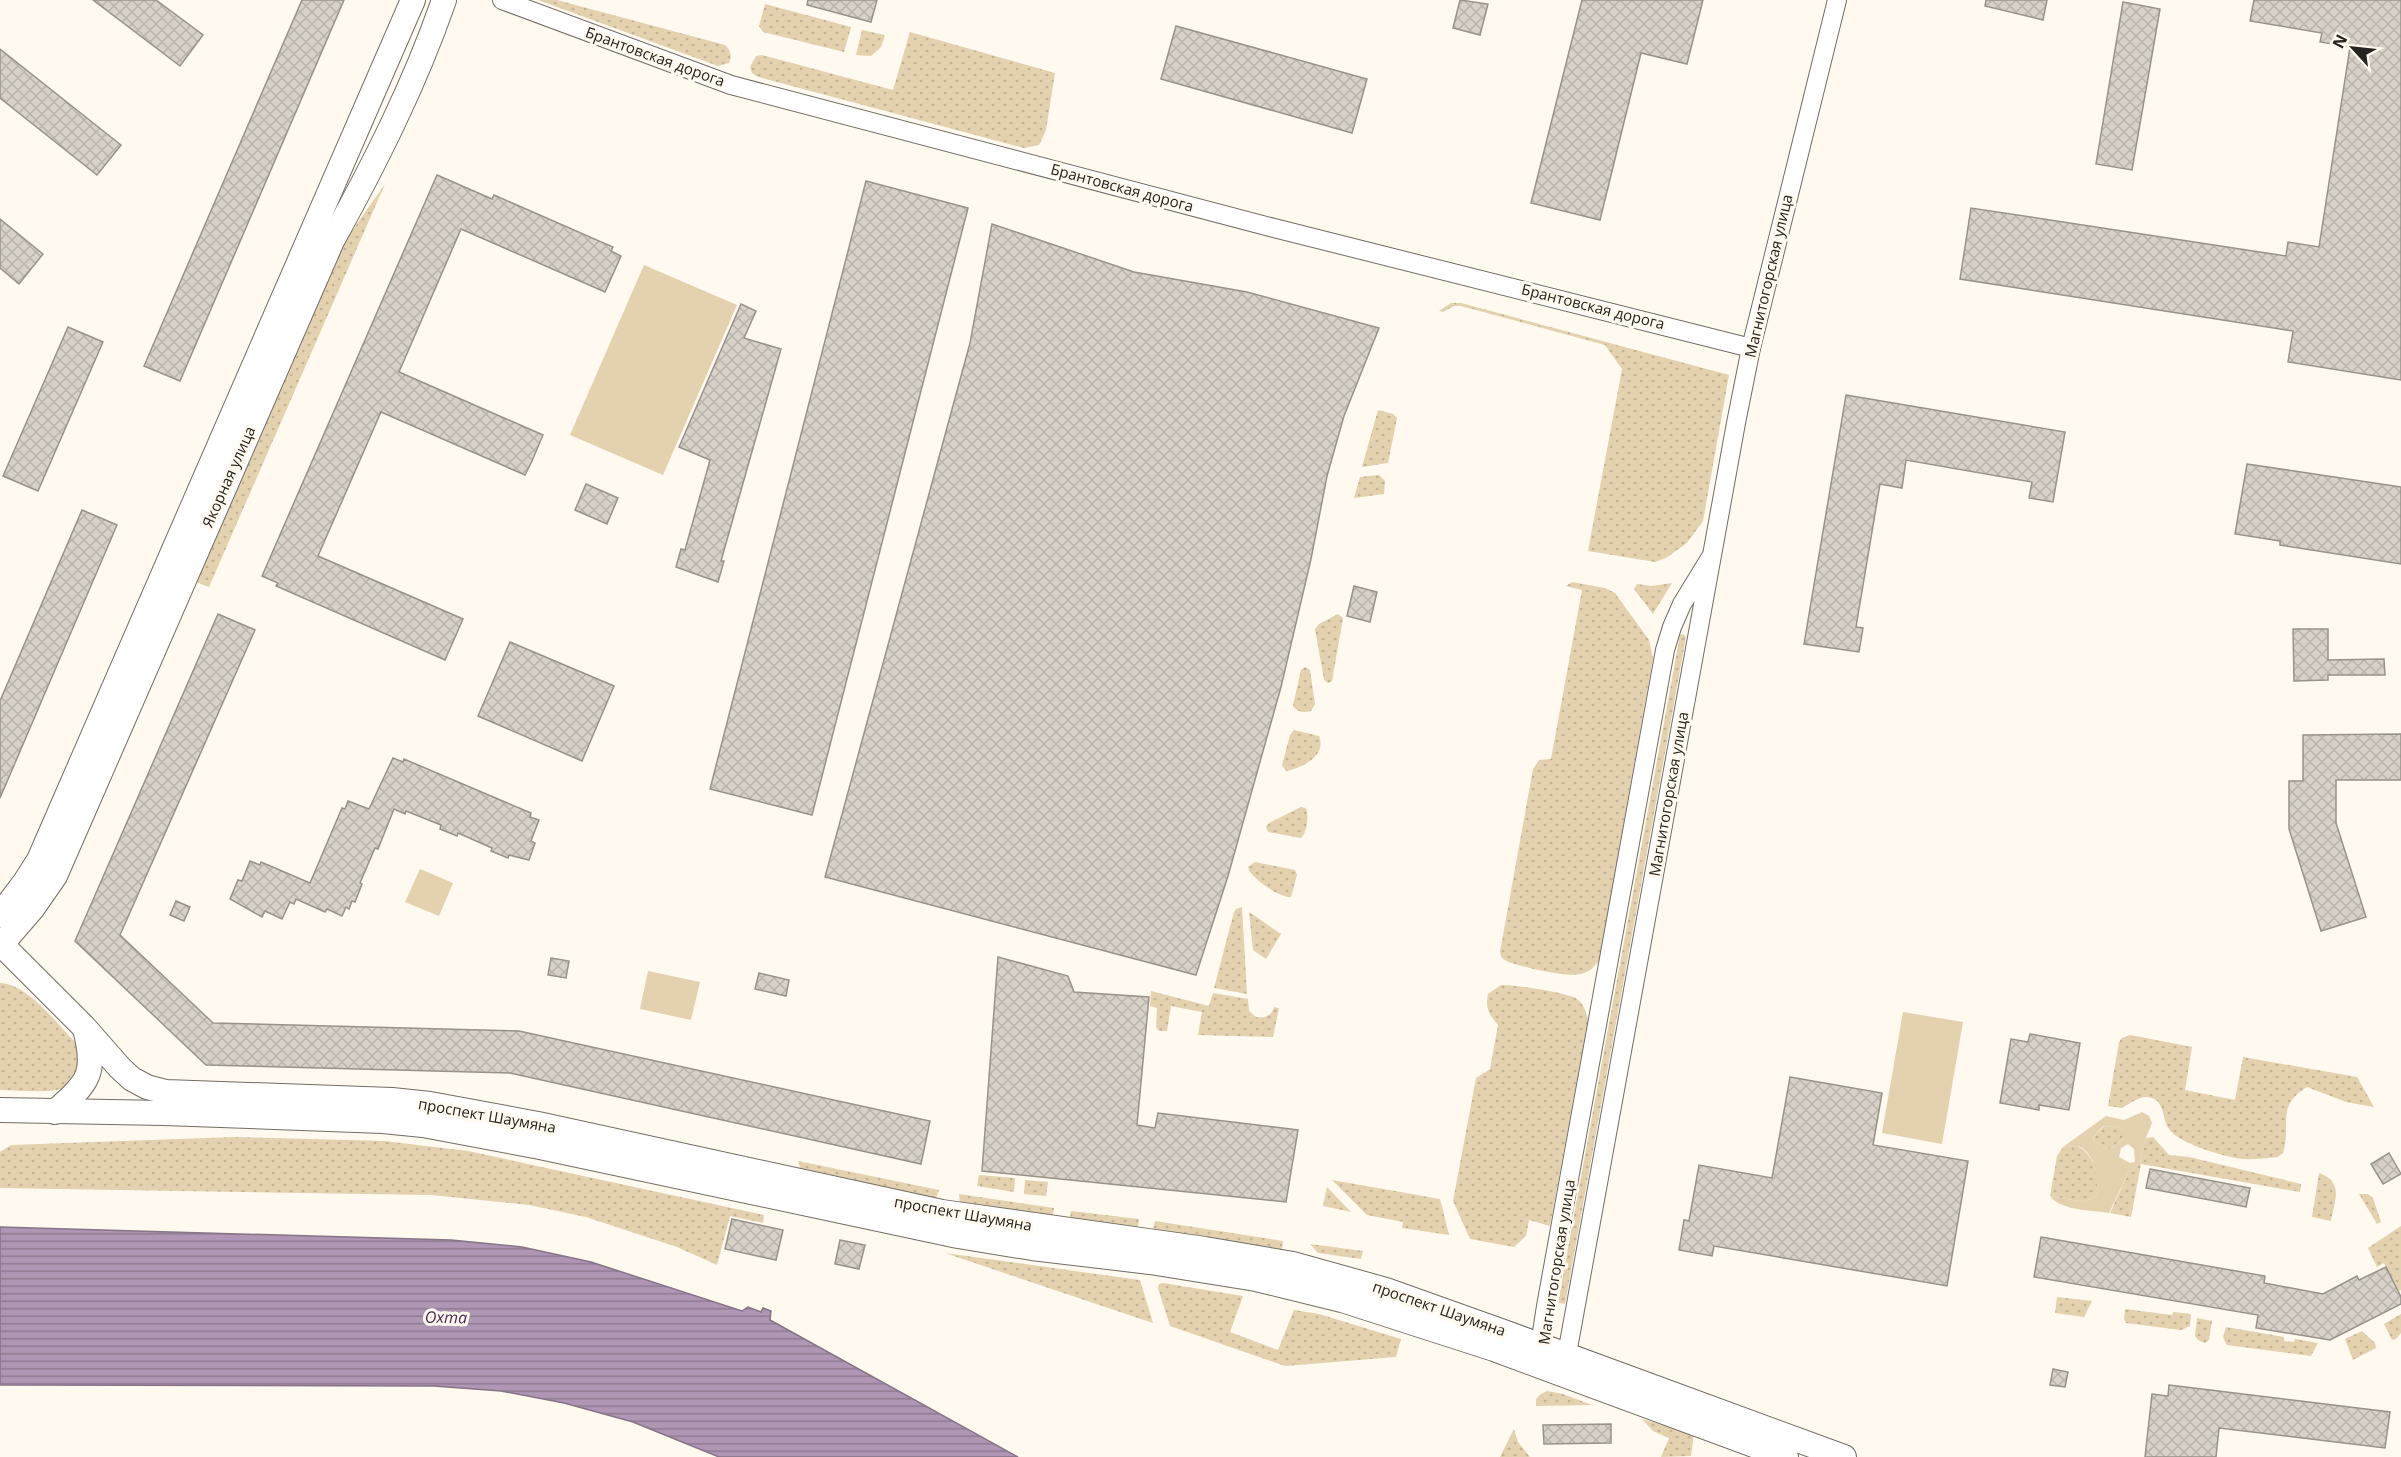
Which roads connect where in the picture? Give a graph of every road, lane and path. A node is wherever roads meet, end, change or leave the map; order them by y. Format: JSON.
{"nodes":[{"id":1,"x":413,"y":0,"type":"edge"},
{"id":2,"x":444,"y":0,"type":"edge"},
{"id":3,"x":502,"y":0,"type":"edge"},
{"id":4,"x":1837,"y":0,"type":"edge"},
{"id":5,"x":1751,"y":348,"type":"junction"},
{"id":6,"x":1712,"y":555,"type":"junction"},
{"id":7,"x":0,"y":915,"type":"edge"},
{"id":8,"x":0,"y":945,"type":"edge"},
{"id":9,"x":84,"y":1027,"type":"junction"},
{"id":10,"x":0,"y":1110,"type":"edge"},
{"id":11,"x":55,"y":1112,"type":"junction"},
{"id":12,"x":1540,"y":1345,"type":"junction"},
{"id":13,"x":1567,"y":1354,"type":"junction"},
{"id":14,"x":1547,"y":1368,"type":"junction"},
{"id":15,"x":1786,"y":1457,"type":"edge"},
{"id":16,"x":1844,"y":1457,"type":"edge"}],
"edges":[{"from":1,"to":7,"type":"street","name":"Якорная улица"},
{"from":2,"to":8,"type":"street","name":"Якорная улица"},
{"from":3,"to":5,"type":"street","name":"Брантовская дорога"},
{"from":4,"to":5,"type":"street","name":"Магнитогорская улица"},
{"from":5,"to":6,"type":"street","name":"Магнитогорская улица"},
{"from":6,"to":12,"type":"street","name":"Магнитогорская улица"},
{"from":6,"to":13,"type":"street","name":"Магнитогорская улица"},
{"from":8,"to":9,"type":"street","name":"проспект Шаумяна"},
{"from":9,"to":11,"type":"street"},
{"from":9,"to":12,"type":"street","name":"проспект Шаумяна"},
{"from":10,"to":11,"type":"street","name":"проспект Шаумяна"},
{"from":11,"to":14,"type":"street","name":"проспект Шаумяна"},
{"from":12,"to":13,"type":"street","name":"проспект Шаумяна"},
{"from":12,"to":14,"type":"street","name":"Магнитогорская улица"},
{"from":13,"to":14,"type":"street","name":"Магнитогорская улица"},
{"from":13,"to":16,"type":"street","name":"проспект Шаумяна"},
{"from":14,"to":15,"type":"street","name":"проспект Шаумяна"}]}
